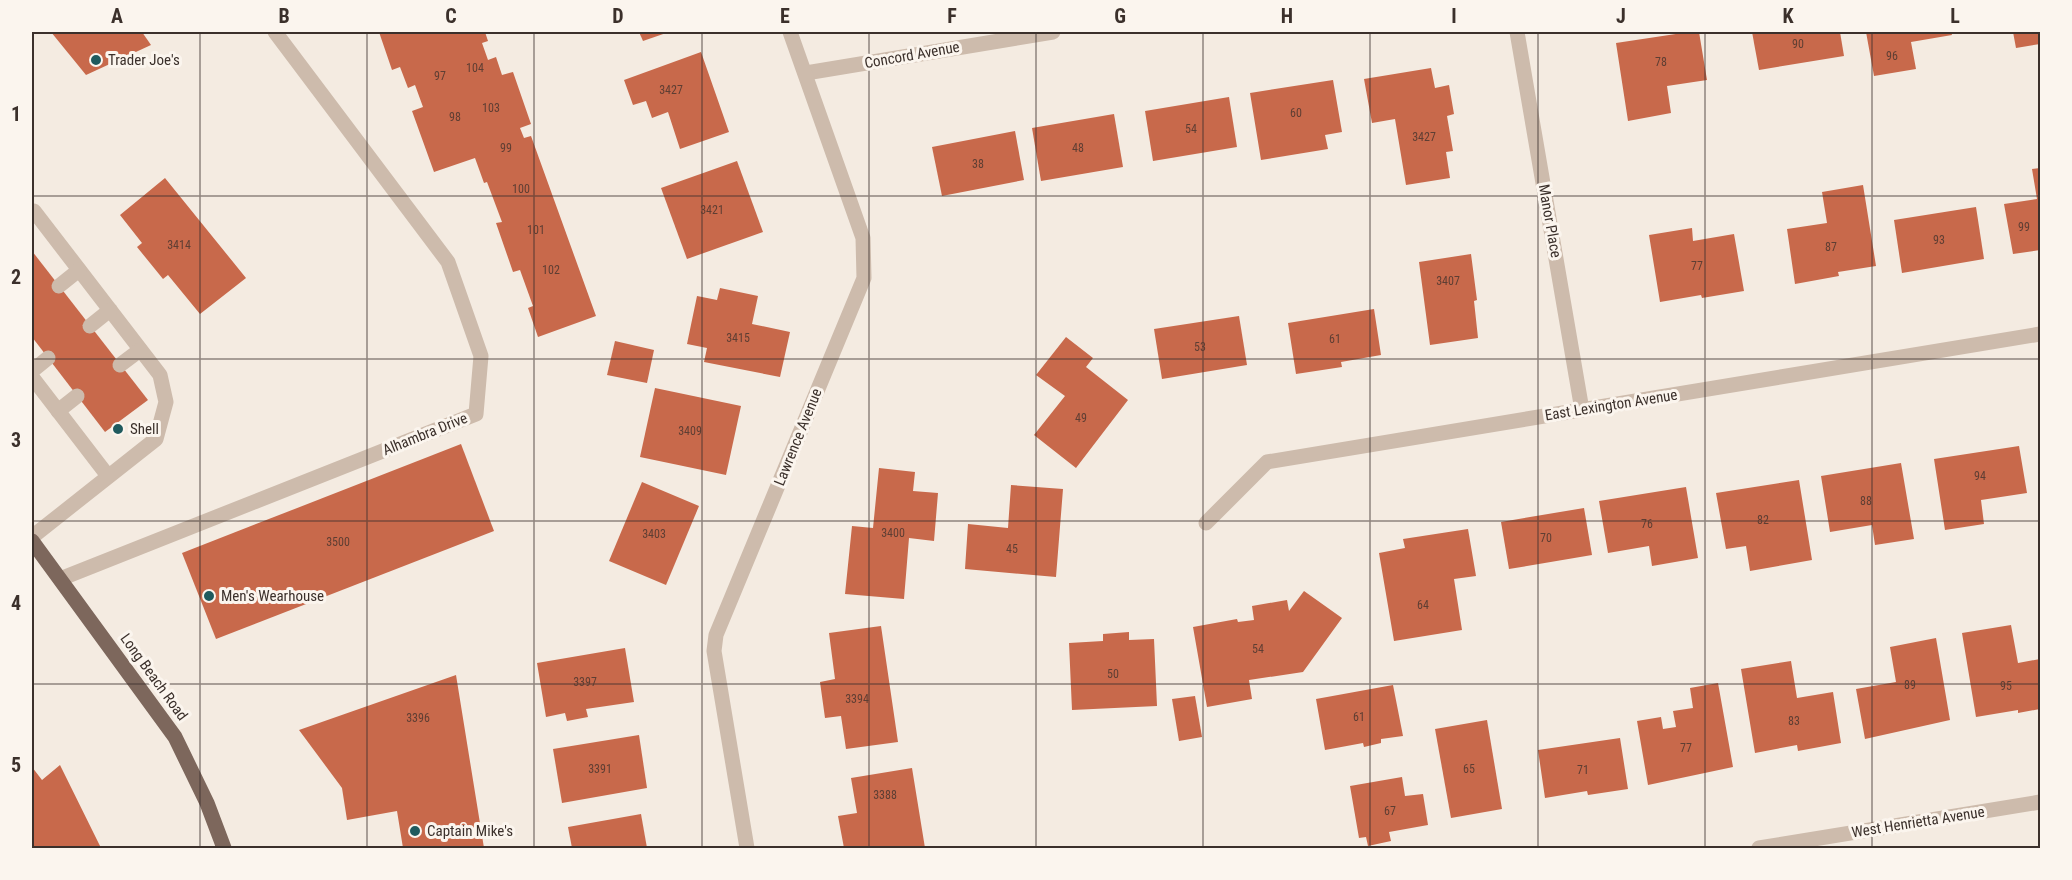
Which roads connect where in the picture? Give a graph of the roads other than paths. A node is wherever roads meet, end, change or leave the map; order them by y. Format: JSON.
{"nodes":[{"id":1,"x":275,"y":32,"type":"edge"},
{"id":2,"x":790,"y":32,"type":"edge"},
{"id":3,"x":1053,"y":32,"type":"edge"},
{"id":4,"x":1517,"y":32,"type":"edge"},
{"id":5,"x":806,"y":73,"type":"junction"},
{"id":6,"x":32,"y":212,"type":"edge"},
{"id":7,"x":79,"y":270,"type":"junction"},
{"id":8,"x":59,"y":286,"type":"dead end"},
{"id":9,"x":110,"y":310,"type":"junction"},
{"id":10,"x":90,"y":326,"type":"dead end"},
{"id":11,"x":2040,"y":334,"type":"edge"},
{"id":12,"x":140,"y":350,"type":"junction"},
{"id":13,"x":48,"y":358,"type":"dead end"},
{"id":14,"x":120,"y":364,"type":"dead end"},
{"id":15,"x":32,"y":371,"type":"edge"},
{"id":16,"x":32,"y":377,"type":"edge"},
{"id":17,"x":77,"y":396,"type":"dead end"},
{"id":18,"x":1582,"y":410,"type":"junction"},
{"id":19,"x":58,"y":411,"type":"junction"},
{"id":20,"x":108,"y":476,"type":"junction"},
{"id":21,"x":1206,"y":523,"type":"dead end"},
{"id":22,"x":32,"y":539,"type":"edge"},
{"id":23,"x":60,"y":579,"type":"junction"},
{"id":24,"x":2040,"y":802,"type":"edge"},
{"id":25,"x":224,"y":849,"type":"edge"},
{"id":26,"x":747,"y":849,"type":"edge"},
{"id":27,"x":1759,"y":849,"type":"edge"}],
"edges":[{"from":1,"to":23,"type":"street","name":"Alhambra Drive"},
{"from":2,"to":5,"type":"street","name":"Lawrence Avenue"},
{"from":3,"to":5,"type":"street","name":"Concord Avenue"},
{"from":4,"to":18,"type":"street","name":"Manor Place"},
{"from":5,"to":26,"type":"street","name":"Lawrence Avenue"},
{"from":6,"to":7,"type":"street"},
{"from":7,"to":8,"type":"street"},
{"from":7,"to":9,"type":"street"},
{"from":9,"to":10,"type":"street"},
{"from":9,"to":12,"type":"street"},
{"from":11,"to":18,"type":"street","name":"East Lexington Avenue"},
{"from":12,"to":14,"type":"street"},
{"from":12,"to":20,"type":"street"},
{"from":13,"to":15,"type":"street"},
{"from":16,"to":19,"type":"street"},
{"from":17,"to":19,"type":"street"},
{"from":18,"to":21,"type":"street","name":"East Lexington Avenue"},
{"from":19,"to":20,"type":"street"},
{"from":20,"to":22,"type":"street"},
{"from":22,"to":23,"type":"main road","name":"Long Beach Road"},
{"from":23,"to":25,"type":"main road","name":"Long Beach Road"},
{"from":24,"to":27,"type":"street","name":"West Henrietta Avenue"}]}
